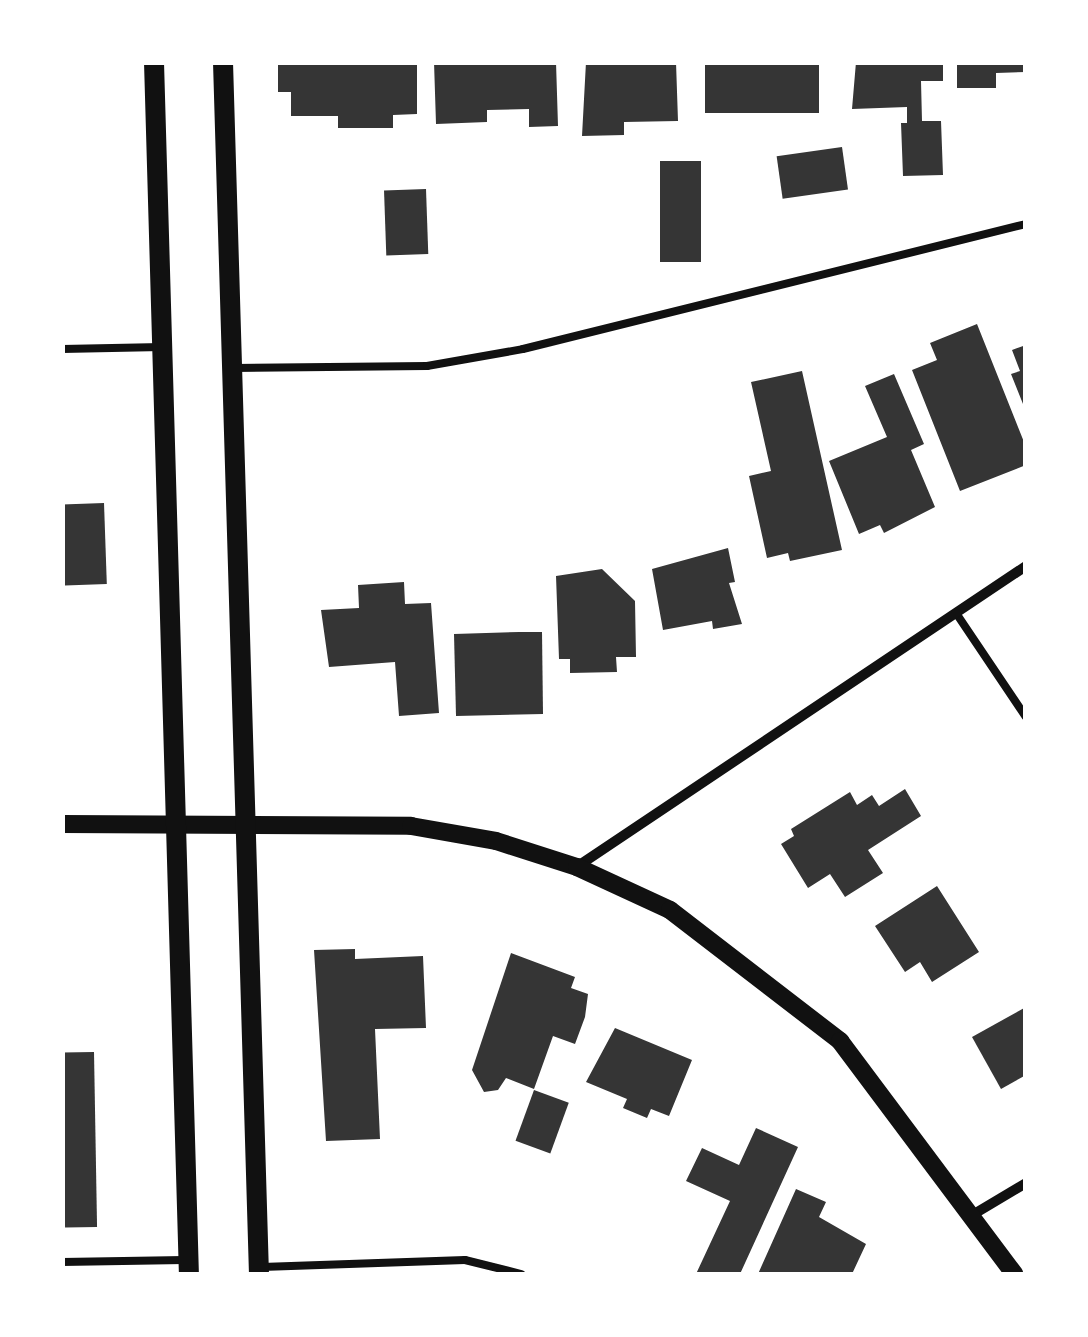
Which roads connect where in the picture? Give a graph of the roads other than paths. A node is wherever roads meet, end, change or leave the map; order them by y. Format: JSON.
{"nodes":[{"id":1,"x":154,"y":62,"type":"edge"},
{"id":2,"x":223,"y":62,"type":"edge"},
{"id":3,"x":1026,"y":224,"type":"edge"},
{"id":4,"x":162,"y":348,"type":"junction"},
{"id":5,"x":62,"y":349,"type":"edge"},
{"id":6,"x":233,"y":368,"type":"junction"},
{"id":7,"x":1026,"y":566,"type":"edge"},
{"id":8,"x":956,"y":613,"type":"junction"},
{"id":9,"x":1026,"y":716,"type":"edge"},
{"id":10,"x":248,"y":821,"type":"junction"},
{"id":11,"x":175,"y":822,"type":"junction"},
{"id":12,"x":62,"y":824,"type":"edge"},
{"id":13,"x":577,"y":867,"type":"junction"},
{"id":14,"x":1026,"y":1183,"type":"edge"},
{"id":15,"x":969,"y":1217,"type":"junction"},
{"id":16,"x":62,"y":1262,"type":"edge"},
{"id":17,"x":189,"y":1267,"type":"edge"},
{"id":18,"x":259,"y":1271,"type":"edge"},
{"id":19,"x":521,"y":1274,"type":"edge"},
{"id":20,"x":1014,"y":1274,"type":"edge"}],
"edges":[{"from":1,"to":4,"type":"main road"},
{"from":2,"to":6,"type":"main road"},
{"from":3,"to":6,"type":"lane"},
{"from":4,"to":5,"type":"lane"},
{"from":4,"to":11,"type":"main road"},
{"from":6,"to":10,"type":"main road"},
{"from":7,"to":8,"type":"street"},
{"from":8,"to":9,"type":"lane"},
{"from":8,"to":13,"type":"street"},
{"from":10,"to":11,"type":"street"},
{"from":10,"to":13,"type":"street"},
{"from":10,"to":18,"type":"main road"},
{"from":11,"to":12,"type":"street"},
{"from":11,"to":17,"type":"main road"},
{"from":13,"to":15,"type":"street"},
{"from":14,"to":15,"type":"street"},
{"from":15,"to":20,"type":"street"},
{"from":16,"to":17,"type":"lane"},
{"from":18,"to":19,"type":"lane"}]}
